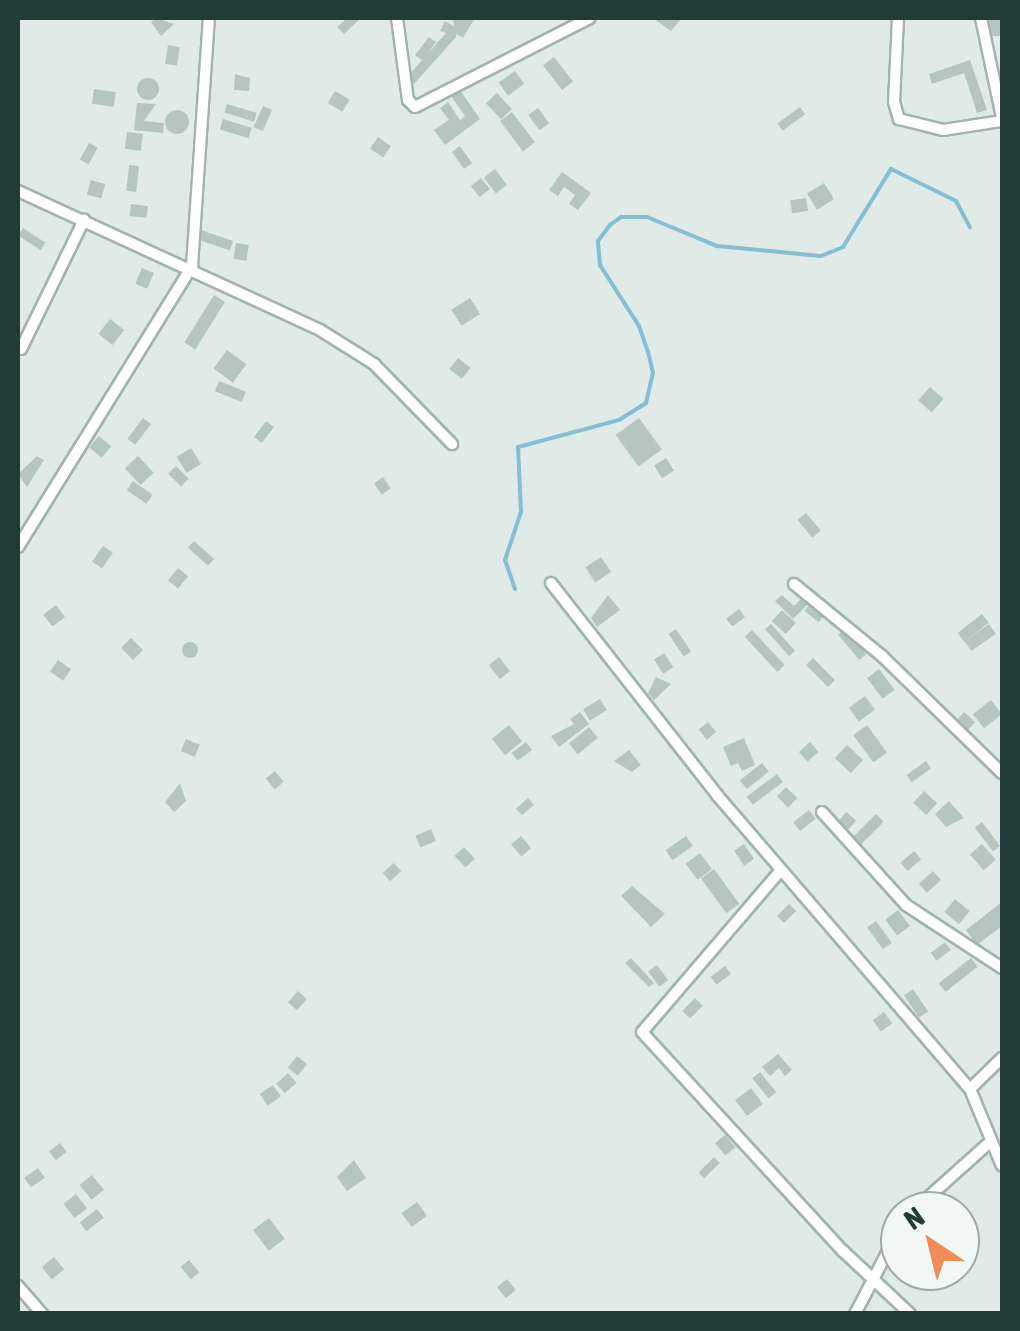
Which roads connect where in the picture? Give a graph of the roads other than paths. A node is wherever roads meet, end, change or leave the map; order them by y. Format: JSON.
{"nodes":[{"id":1,"x":208,"y":18,"type":"edge"},
{"id":2,"x":397,"y":18,"type":"edge"},
{"id":3,"x":590,"y":18,"type":"edge"},
{"id":4,"x":898,"y":18,"type":"edge"},
{"id":5,"x":981,"y":18,"type":"edge"},
{"id":6,"x":1002,"y":120,"type":"edge"},
{"id":7,"x":18,"y":191,"type":"edge"},
{"id":8,"x":84,"y":220,"type":"junction"},
{"id":9,"x":192,"y":266,"type":"junction"},
{"id":10,"x":20,"y":349,"type":"dead end"},
{"id":11,"x":452,"y":444,"type":"dead end"},
{"id":12,"x":18,"y":547,"type":"edge"},
{"id":13,"x":551,"y":582,"type":"dead end"},
{"id":14,"x":794,"y":584,"type":"dead end"},
{"id":15,"x":1002,"y":774,"type":"edge"},
{"id":16,"x":822,"y":812,"type":"dead end"},
{"id":17,"x":781,"y":870,"type":"junction"},
{"id":18,"x":1002,"y":968,"type":"edge"},
{"id":19,"x":1002,"y":1058,"type":"edge"},
{"id":20,"x":970,"y":1089,"type":"junction"},
{"id":21,"x":990,"y":1142,"type":"junction"},
{"id":22,"x":1002,"y":1166,"type":"edge"},
{"id":23,"x":935,"y":1191,"type":"edge"},
{"id":24,"x":880,"y":1263,"type":"edge"},
{"id":25,"x":874,"y":1274,"type":"junction"},
{"id":26,"x":18,"y":1286,"type":"edge"},
{"id":27,"x":42,"y":1314,"type":"edge"},
{"id":28,"x":855,"y":1314,"type":"edge"},
{"id":29,"x":910,"y":1314,"type":"edge"}],
"edges":[{"from":1,"to":9,"type":"street"},
{"from":2,"to":3,"type":"street"},
{"from":4,"to":6,"type":"street"},
{"from":5,"to":6,"type":"street"},
{"from":7,"to":8,"type":"street"},
{"from":8,"to":9,"type":"street"},
{"from":8,"to":10,"type":"street"},
{"from":9,"to":11,"type":"street"},
{"from":9,"to":12,"type":"street"},
{"from":13,"to":17,"type":"street"},
{"from":14,"to":15,"type":"street"},
{"from":16,"to":18,"type":"street"},
{"from":17,"to":20,"type":"street"},
{"from":17,"to":25,"type":"street"},
{"from":19,"to":20,"type":"street"},
{"from":20,"to":21,"type":"street"},
{"from":21,"to":22,"type":"street"},
{"from":21,"to":23,"type":"street"},
{"from":24,"to":25,"type":"street"},
{"from":25,"to":28,"type":"street"},
{"from":25,"to":29,"type":"street"},
{"from":26,"to":27,"type":"street"}]}
